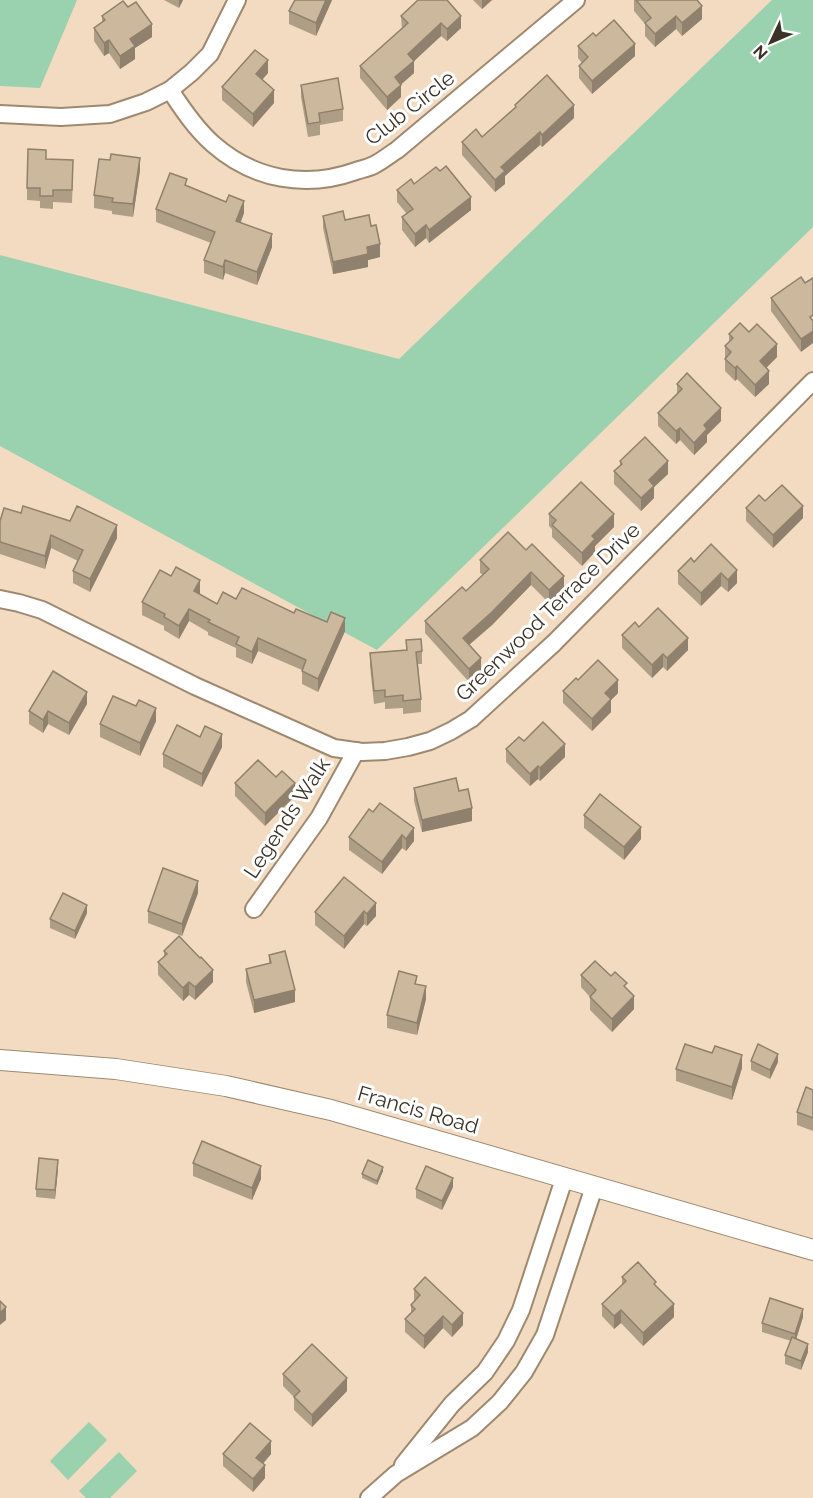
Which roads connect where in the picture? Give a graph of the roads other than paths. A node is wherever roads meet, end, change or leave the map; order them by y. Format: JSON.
{"nodes":[{"id":1,"x":237,"y":0,"type":"edge"},
{"id":2,"x":576,"y":0,"type":"edge"},
{"id":3,"x":170,"y":90,"type":"junction"},
{"id":4,"x":0,"y":114,"type":"edge"},
{"id":5,"x":813,"y":381,"type":"edge"},
{"id":6,"x":0,"y":599,"type":"edge"},
{"id":7,"x":356,"y":751,"type":"junction"},
{"id":8,"x":254,"y":909,"type":"dead end"},
{"id":9,"x":0,"y":1060,"type":"edge"},
{"id":10,"x":564,"y":1179,"type":"junction"},
{"id":11,"x":594,"y":1187,"type":"junction"},
{"id":12,"x":813,"y":1250,"type":"edge"},
{"id":13,"x":396,"y":1474,"type":"junction"},
{"id":14,"x":369,"y":1498,"type":"edge"}],
"edges":[{"from":1,"to":3,"type":"street"},
{"from":2,"to":3,"type":"street","name":"Club Circle"},
{"from":3,"to":4,"type":"street"},
{"from":5,"to":7,"type":"street","name":"Greenwood Terrace Drive"},
{"from":6,"to":7,"type":"street","name":"Greenwood Terrace Drive"},
{"from":7,"to":8,"type":"street","name":"Legends Walk"},
{"from":9,"to":10,"type":"street","name":"Francis Road"},
{"from":10,"to":11,"type":"street","name":"Francis Road"},
{"from":10,"to":13,"type":"street"},
{"from":11,"to":12,"type":"street","name":"Francis Road"},
{"from":11,"to":13,"type":"street"},
{"from":13,"to":14,"type":"street"}]}
